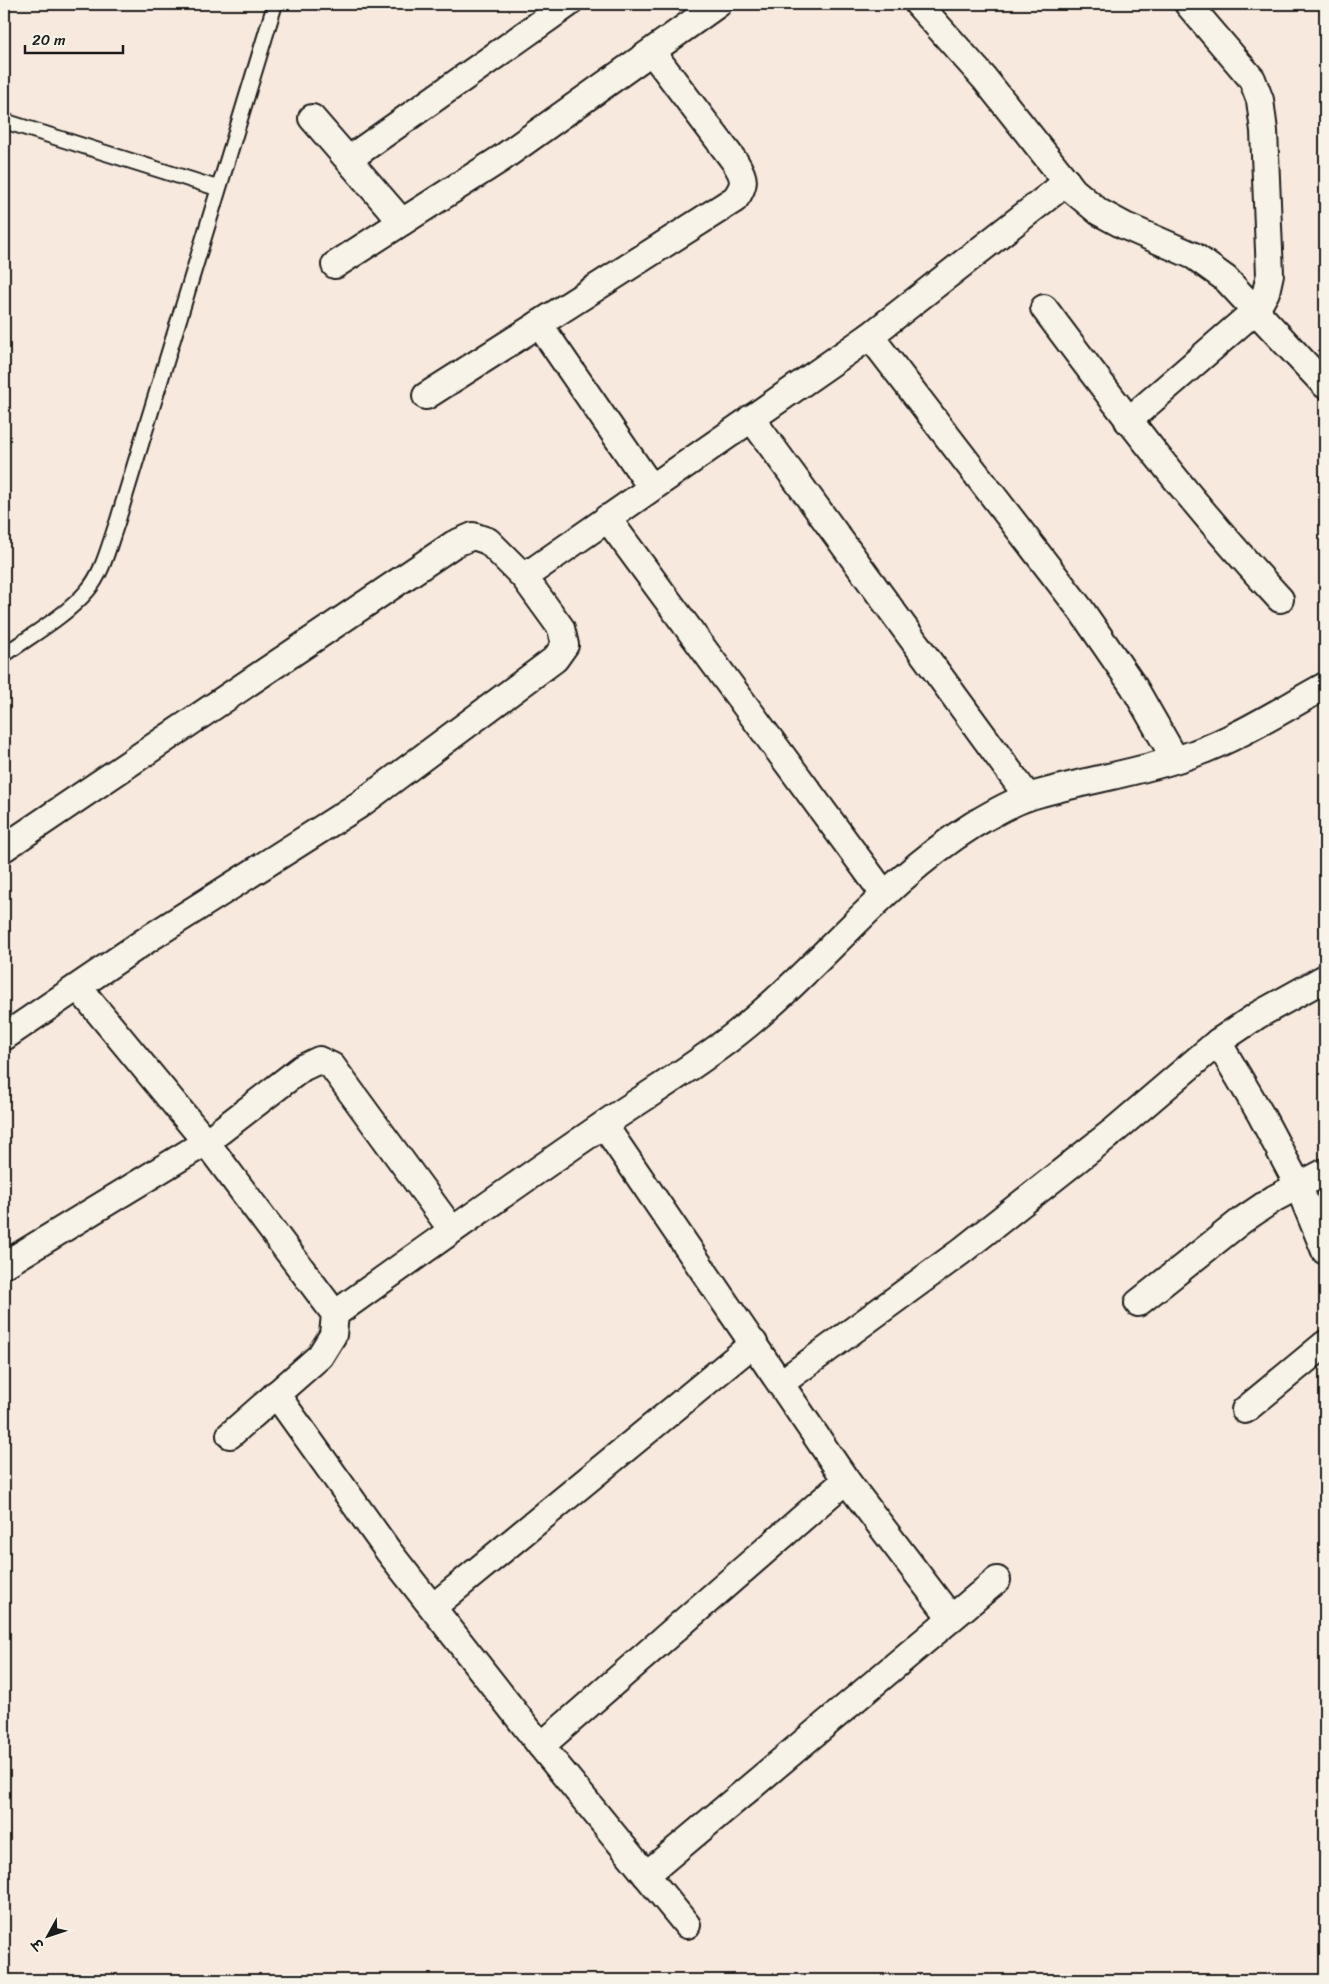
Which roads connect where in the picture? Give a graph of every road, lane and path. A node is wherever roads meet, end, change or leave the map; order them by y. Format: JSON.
{"nodes":[{"id":1,"x":274,"y":4,"type":"edge"},
{"id":2,"x":568,"y":4,"type":"edge"},
{"id":3,"x":718,"y":4,"type":"edge"},
{"id":4,"x":918,"y":4,"type":"edge"},
{"id":5,"x":1188,"y":4,"type":"edge"},
{"id":6,"x":652,"y":52,"type":"junction"},
{"id":7,"x":312,"y":118,"type":"dead end"},
{"id":8,"x":4,"y":121,"type":"edge"},
{"id":9,"x":349,"y":159,"type":"junction"},
{"id":10,"x":1067,"y":182,"type":"junction"},
{"id":11,"x":217,"y":188,"type":"junction"},
{"id":12,"x":402,"y":222,"type":"junction"},
{"id":13,"x":336,"y":265,"type":"dead end"},
{"id":14,"x":1044,"y":308,"type":"dead end"},
{"id":15,"x":1256,"y":310,"type":"junction"},
{"id":16,"x":539,"y":324,"type":"junction"},
{"id":17,"x":870,"y":336,"type":"junction"},
{"id":18,"x":1325,"y":386,"type":"edge"},
{"id":19,"x":426,"y":396,"type":"dead end"},
{"id":20,"x":750,"y":418,"type":"junction"},
{"id":21,"x":1128,"y":421,"type":"junction"},
{"id":22,"x":651,"y":487,"type":"junction"},
{"id":23,"x":606,"y":518,"type":"junction"},
{"id":24,"x":524,"y":577,"type":"junction"},
{"id":25,"x":1280,"y":599,"type":"dead end"},
{"id":26,"x":4,"y":655,"type":"edge"},
{"id":27,"x":1325,"y":686,"type":"edge"},
{"id":28,"x":1176,"y":759,"type":"junction"},
{"id":29,"x":1028,"y":797,"type":"junction"},
{"id":30,"x":4,"y":848,"type":"edge"},
{"id":31,"x":884,"y":894,"type":"junction"},
{"id":32,"x":1325,"y":978,"type":"edge"},
{"id":33,"x":78,"y":986,"type":"junction"},
{"id":34,"x":4,"y":1037,"type":"edge"},
{"id":35,"x":1218,"y":1042,"type":"junction"},
{"id":36,"x":604,"y":1125,"type":"junction"},
{"id":37,"x":206,"y":1142,"type":"junction"},
{"id":38,"x":1325,"y":1172,"type":"edge"},
{"id":39,"x":1298,"y":1186,"type":"junction"},
{"id":40,"x":452,"y":1230,"type":"junction"},
{"id":41,"x":1325,"y":1251,"type":"edge"},
{"id":42,"x":4,"y":1265,"type":"edge"},
{"id":43,"x":1138,"y":1303,"type":"dead end"},
{"id":44,"x":335,"y":1314,"type":"junction"},
{"id":45,"x":754,"y":1343,"type":"junction"},
{"id":46,"x":1325,"y":1344,"type":"edge"},
{"id":47,"x":781,"y":1383,"type":"junction"},
{"id":48,"x":276,"y":1394,"type":"junction"},
{"id":49,"x":1245,"y":1410,"type":"dead end"},
{"id":50,"x":230,"y":1435,"type":"dead end"},
{"id":51,"x":846,"y":1480,"type":"junction"},
{"id":52,"x":997,"y":1580,"type":"dead end"},
{"id":53,"x":433,"y":1607,"type":"junction"},
{"id":54,"x":951,"y":1618,"type":"junction"},
{"id":55,"x":541,"y":1746,"type":"junction"},
{"id":56,"x":646,"y":1875,"type":"junction"},
{"id":57,"x":687,"y":1925,"type":"dead end"}],
"edges":[{"from":1,"to":11,"type":"lane"},
{"from":2,"to":9,"type":"street"},
{"from":3,"to":6,"type":"street"},
{"from":4,"to":10,"type":"street"},
{"from":5,"to":15,"type":"street"},
{"from":6,"to":12,"type":"street"},
{"from":6,"to":16,"type":"street"},
{"from":7,"to":9,"type":"street"},
{"from":8,"to":11,"type":"lane"},
{"from":9,"to":12,"type":"street"},
{"from":10,"to":15,"type":"street"},
{"from":10,"to":17,"type":"street"},
{"from":11,"to":26,"type":"lane"},
{"from":12,"to":13,"type":"street"},
{"from":14,"to":21,"type":"street"},
{"from":15,"to":18,"type":"street"},
{"from":15,"to":21,"type":"street"},
{"from":16,"to":19,"type":"street"},
{"from":16,"to":22,"type":"street"},
{"from":17,"to":20,"type":"street"},
{"from":17,"to":28,"type":"street"},
{"from":20,"to":22,"type":"street"},
{"from":20,"to":29,"type":"street"},
{"from":21,"to":25,"type":"street"},
{"from":22,"to":23,"type":"street"},
{"from":23,"to":24,"type":"street"},
{"from":23,"to":31,"type":"street"},
{"from":24,"to":30,"type":"street"},
{"from":24,"to":33,"type":"street"},
{"from":27,"to":28,"type":"street"},
{"from":28,"to":29,"type":"street"},
{"from":29,"to":31,"type":"street"},
{"from":31,"to":36,"type":"street"},
{"from":32,"to":35,"type":"street"},
{"from":33,"to":34,"type":"street"},
{"from":33,"to":37,"type":"street"},
{"from":35,"to":39,"type":"street"},
{"from":35,"to":47,"type":"street"},
{"from":36,"to":40,"type":"street"},
{"from":36,"to":45,"type":"street"},
{"from":37,"to":40,"type":"street"},
{"from":37,"to":42,"type":"street"},
{"from":37,"to":44,"type":"street"},
{"from":38,"to":39,"type":"street"},
{"from":39,"to":41,"type":"street"},
{"from":39,"to":43,"type":"street"},
{"from":40,"to":44,"type":"street"},
{"from":44,"to":48,"type":"street"},
{"from":45,"to":47,"type":"street"},
{"from":45,"to":53,"type":"street"},
{"from":46,"to":49,"type":"street"},
{"from":47,"to":51,"type":"street"},
{"from":48,"to":50,"type":"street"},
{"from":48,"to":53,"type":"street"},
{"from":51,"to":54,"type":"street"},
{"from":51,"to":55,"type":"street"},
{"from":52,"to":54,"type":"street"},
{"from":53,"to":55,"type":"street"},
{"from":54,"to":56,"type":"street"},
{"from":55,"to":56,"type":"street"},
{"from":56,"to":57,"type":"street"}]}
